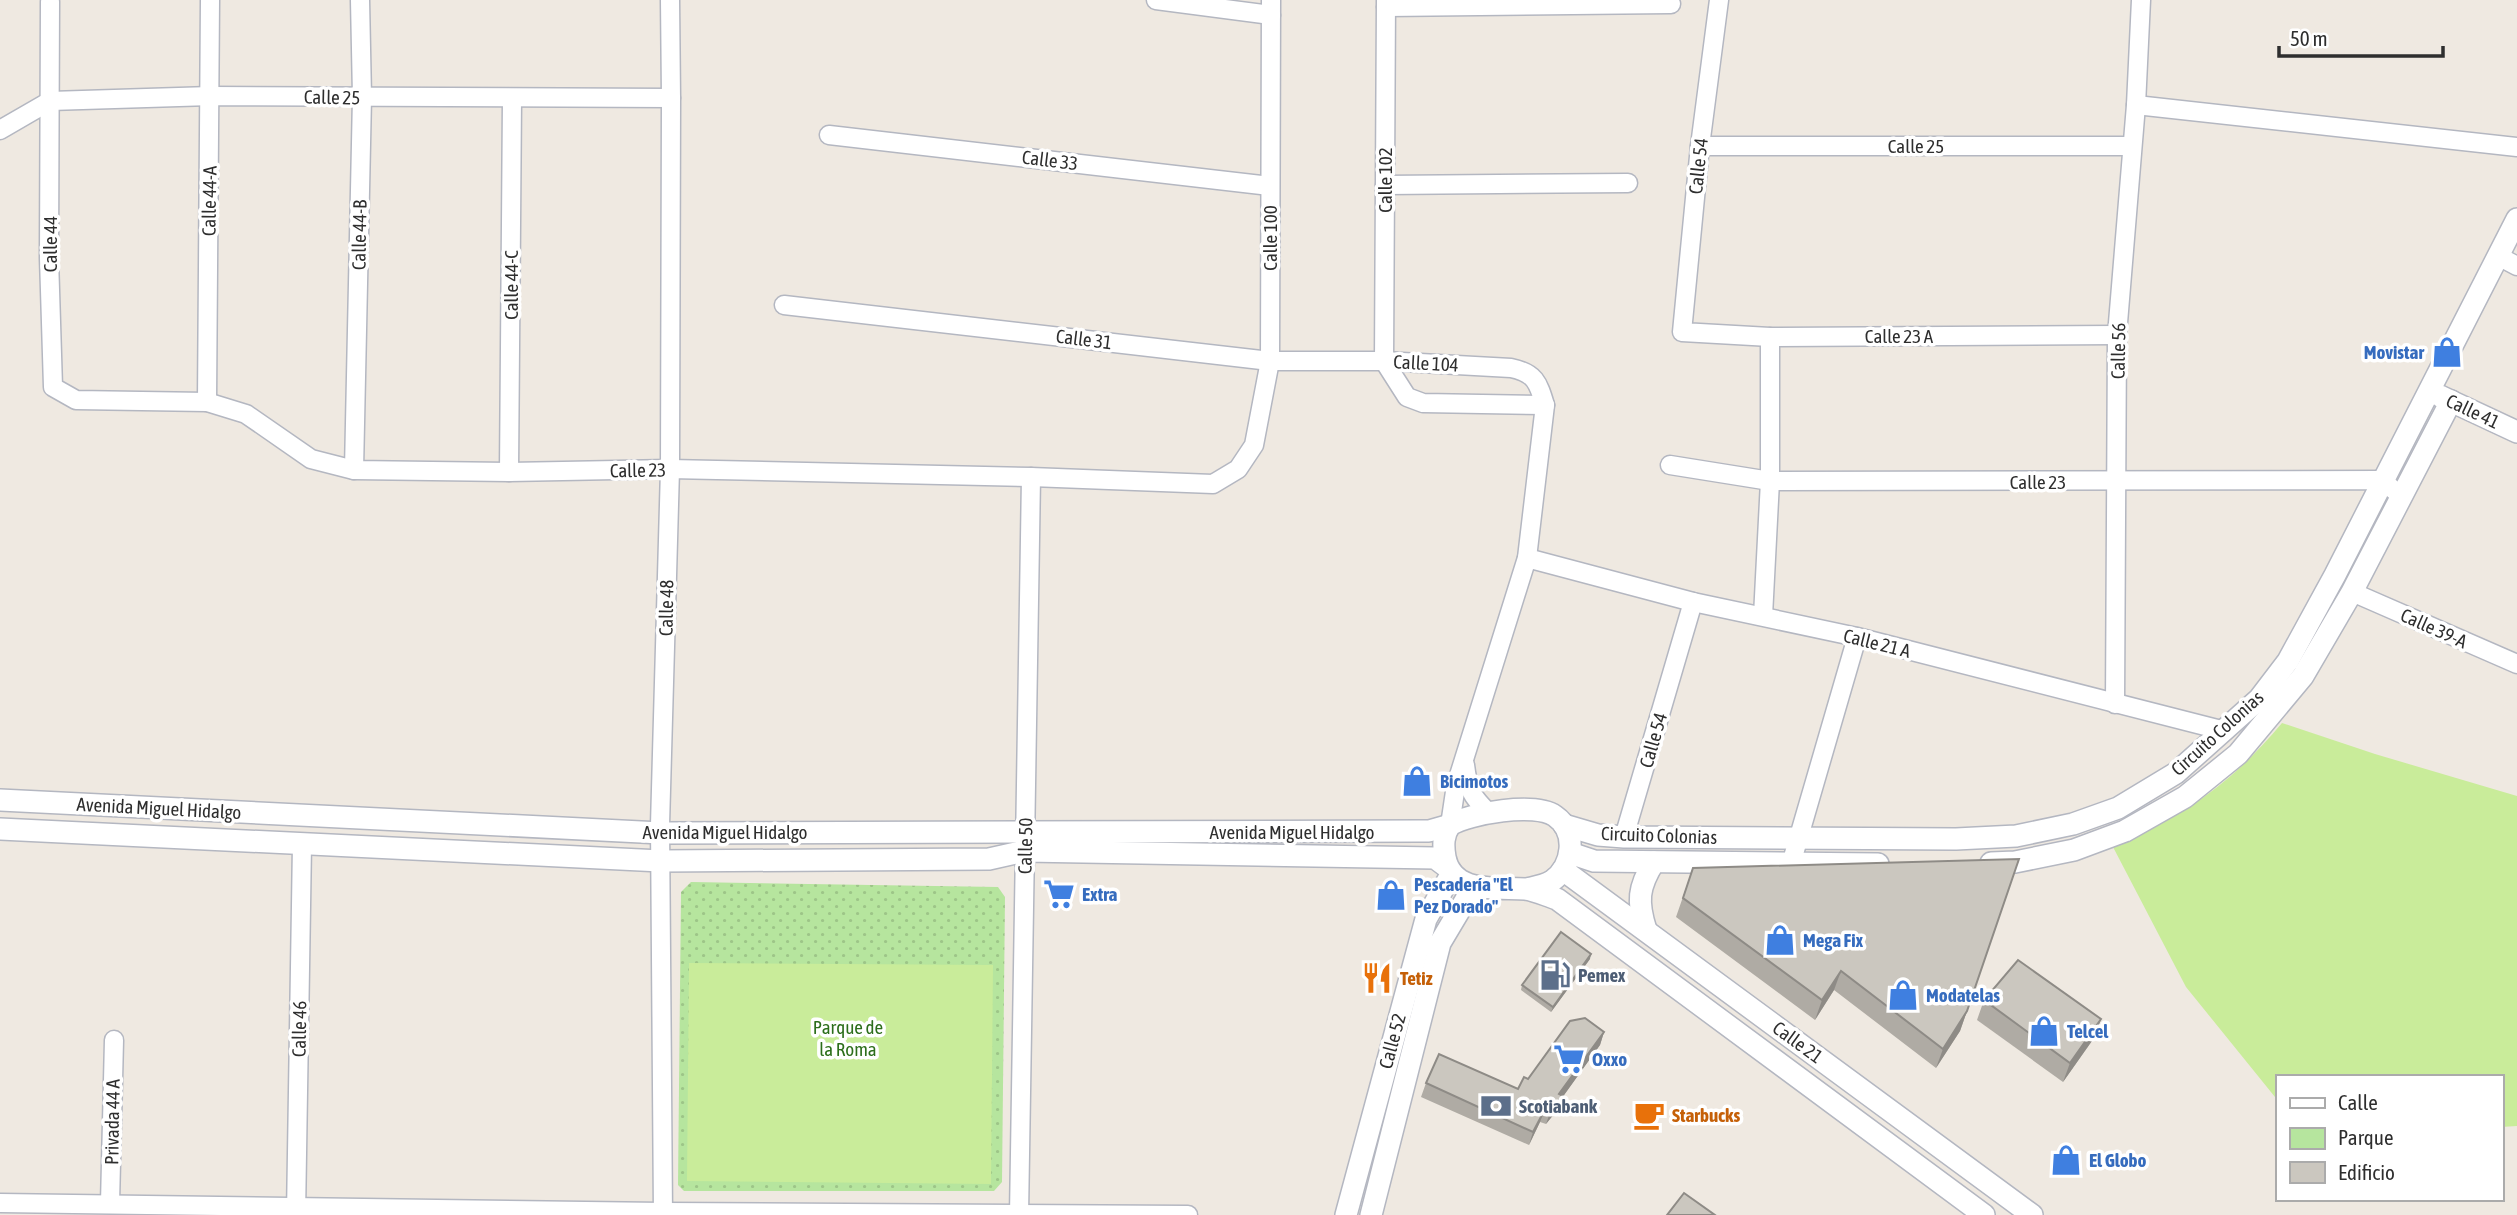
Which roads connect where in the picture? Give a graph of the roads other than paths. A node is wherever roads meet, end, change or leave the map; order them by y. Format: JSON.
{"nodes":[{"id":1,"x":210,"y":0,"type":"edge"},
{"id":2,"x":360,"y":0,"type":"edge"},
{"id":3,"x":670,"y":0,"type":"edge"},
{"id":4,"x":1156,"y":0,"type":"edge"},
{"id":5,"x":1719,"y":0,"type":"edge"},
{"id":6,"x":2141,"y":0,"type":"edge"},
{"id":7,"x":50,"y":2,"type":"edge"},
{"id":8,"x":1386,"y":3,"type":"edge"},
{"id":9,"x":1671,"y":4,"type":"dead end"},
{"id":10,"x":1271,"y":8,"type":"edge"},
{"id":11,"x":211,"y":96,"type":"junction"},
{"id":12,"x":362,"y":97,"type":"junction"},
{"id":13,"x":671,"y":98,"type":"junction"},
{"id":14,"x":512,"y":99,"type":"junction"},
{"id":15,"x":50,"y":100,"type":"junction"},
{"id":16,"x":2136,"y":105,"type":"junction"},
{"id":17,"x":0,"y":130,"type":"edge"},
{"id":18,"x":829,"y":135,"type":"dead end"},
{"id":19,"x":1700,"y":146,"type":"junction"},
{"id":20,"x":2132,"y":146,"type":"junction"},
{"id":21,"x":2517,"y":148,"type":"edge"},
{"id":22,"x":1628,"y":183,"type":"dead end"},
{"id":23,"x":1270,"y":186,"type":"junction"},
{"id":24,"x":1385,"y":186,"type":"junction"},
{"id":25,"x":2517,"y":219,"type":"edge"},
{"id":26,"x":2498,"y":256,"type":"junction"},
{"id":27,"x":2517,"y":266,"type":"edge"},
{"id":28,"x":784,"y":304,"type":"dead end"},
{"id":29,"x":1682,"y":332,"type":"joint"},
{"id":30,"x":2117,"y":335,"type":"junction"},
{"id":31,"x":1770,"y":337,"type":"junction"},
{"id":32,"x":1270,"y":360,"type":"junction"},
{"id":33,"x":1384,"y":361,"type":"junction"},
{"id":34,"x":53,"y":387,"type":"joint"},
{"id":35,"x":2428,"y":390,"type":"junction"},
{"id":36,"x":2451,"y":401,"type":"junction"},
{"id":37,"x":207,"y":402,"type":"junction"},
{"id":38,"x":1545,"y":405,"type":"junction"},
{"id":39,"x":2517,"y":432,"type":"edge"},
{"id":40,"x":1670,"y":465,"type":"dead end"},
{"id":41,"x":670,"y":469,"type":"junction"},
{"id":42,"x":1238,"y":469,"type":"joint"},
{"id":43,"x":354,"y":470,"type":"junction"},
{"id":44,"x":509,"y":471,"type":"junction"},
{"id":45,"x":1031,"y":477,"type":"junction"},
{"id":46,"x":2382,"y":480,"type":"junction"},
{"id":47,"x":1770,"y":481,"type":"junction"},
{"id":48,"x":2117,"y":482,"type":"junction"},
{"id":49,"x":2402,"y":497,"type":"junction"},
{"id":50,"x":1527,"y":558,"type":"junction"},
{"id":51,"x":2352,"y":592,"type":"junction"},
{"id":52,"x":1693,"y":602,"type":"junction"},
{"id":53,"x":1763,"y":616,"type":"junction"},
{"id":54,"x":1857,"y":637,"type":"junction"},
{"id":55,"x":2517,"y":664,"type":"edge"},
{"id":56,"x":2296,"y":668,"type":"junction"},
{"id":57,"x":2115,"y":704,"type":"junction"},
{"id":58,"x":2225,"y":731,"type":"junction"},
{"id":59,"x":1465,"y":762,"type":"junction"},
{"id":60,"x":0,"y":800,"type":"edge"},
{"id":61,"x":1489,"y":813,"type":"junction"},
{"id":62,"x":1450,"y":825,"type":"junction"},
{"id":63,"x":1564,"y":825,"type":"junction"},
{"id":64,"x":0,"y":829,"type":"edge"},
{"id":65,"x":661,"y":833,"type":"junction"},
{"id":66,"x":1624,"y":837,"type":"junction"},
{"id":67,"x":1799,"y":839,"type":"junction"},
{"id":68,"x":1025,"y":842,"type":"junction"},
{"id":69,"x":302,"y":844,"type":"junction"},
{"id":70,"x":661,"y":861,"type":"junction"},
{"id":71,"x":1567,"y":861,"type":"junction"},
{"id":72,"x":1654,"y":862,"type":"junction"},
{"id":73,"x":1791,"y":864,"type":"junction"},
{"id":74,"x":1900,"y":864,"type":"edge"},
{"id":75,"x":1966,"y":864,"type":"edge"},
{"id":76,"x":1449,"y":870,"type":"junction"},
{"id":77,"x":1482,"y":888,"type":"junction"},
{"id":78,"x":1526,"y":889,"type":"junction"},
{"id":79,"x":1646,"y":930,"type":"junction"},
{"id":80,"x":1393,"y":1034,"type":"junction"},
{"id":81,"x":114,"y":1040,"type":"dead end"},
{"id":82,"x":1416,"y":1043,"type":"junction"},
{"id":83,"x":0,"y":1203,"type":"edge"},
{"id":84,"x":110,"y":1203,"type":"junction"},
{"id":85,"x":296,"y":1211,"type":"edge"},
{"id":86,"x":663,"y":1214,"type":"edge"},
{"id":87,"x":1019,"y":1214,"type":"edge"},
{"id":88,"x":1188,"y":1215,"type":"edge"},
{"id":89,"x":1346,"y":1215,"type":"edge"},
{"id":90,"x":1371,"y":1215,"type":"edge"},
{"id":91,"x":1984,"y":1215,"type":"edge"},
{"id":92,"x":2032,"y":1215,"type":"edge"}],
"edges":[{"from":1,"to":11,"type":"street","name":"Calle 44-A"},
{"from":2,"to":12,"type":"street","name":"Calle 44-B"},
{"from":3,"to":13,"type":"street","name":"Calle 48"},
{"from":4,"to":10,"type":"street"},
{"from":5,"to":19,"type":"street","name":"Calle 54"},
{"from":6,"to":16,"type":"street","name":"Calle 56"},
{"from":7,"to":15,"type":"street","name":"Calle 44"},
{"from":8,"to":9,"type":"street"},
{"from":8,"to":24,"type":"street","name":"Calle 102"},
{"from":10,"to":23,"type":"street","name":"Calle 100"},
{"from":11,"to":12,"type":"street","name":"Calle 25"},
{"from":11,"to":15,"type":"street","name":"Calle 25"},
{"from":11,"to":37,"type":"street","name":"Calle 44-A"},
{"from":12,"to":14,"type":"street","name":"Calle 25"},
{"from":12,"to":43,"type":"street","name":"Calle 44-B"},
{"from":13,"to":14,"type":"street","name":"Calle 25"},
{"from":13,"to":41,"type":"street","name":"Calle 48"},
{"from":14,"to":44,"type":"street","name":"Calle 44-C"},
{"from":15,"to":17,"type":"street","name":"Calle 25"},
{"from":15,"to":34,"type":"street","name":"Calle 44"},
{"from":16,"to":20,"type":"street","name":"Calle 56"},
{"from":16,"to":21,"type":"street"},
{"from":18,"to":23,"type":"street","name":"Calle 33"},
{"from":19,"to":20,"type":"street","name":"Calle 25"},
{"from":19,"to":29,"type":"street","name":"Calle 54"},
{"from":20,"to":30,"type":"street","name":"Calle 56"},
{"from":22,"to":24,"type":"street"},
{"from":23,"to":32,"type":"street","name":"Calle 100"},
{"from":24,"to":33,"type":"street","name":"Calle 102"},
{"from":25,"to":26,"type":"street","name":"Circuito Colonias"},
{"from":26,"to":27,"type":"street"},
{"from":26,"to":35,"type":"street","name":"Circuito Colonias"},
{"from":28,"to":32,"type":"street","name":"Calle 31"},
{"from":29,"to":31,"type":"street","name":"Calle 23 A"},
{"from":30,"to":31,"type":"street","name":"Calle 23 A"},
{"from":30,"to":48,"type":"street","name":"Calle 56"},
{"from":31,"to":47,"type":"street"},
{"from":32,"to":33,"type":"street","name":"Calle 31"},
{"from":32,"to":42,"type":"street","name":"Calle 100"},
{"from":33,"to":38,"type":"street","name":"Calle 104"},
{"from":33,"to":38,"type":"street","name":"Calle 104"},
{"from":34,"to":37,"type":"street","name":"Calle 23"},
{"from":35,"to":36,"type":"street","name":"Calle 41"},
{"from":35,"to":46,"type":"street","name":"Circuito Colonias"},
{"from":36,"to":39,"type":"street","name":"Calle 41"},
{"from":36,"to":49,"type":"street","name":"Circuito Colonias"},
{"from":37,"to":43,"type":"street","name":"Calle 23"},
{"from":38,"to":50,"type":"street"},
{"from":40,"to":47,"type":"street","name":"Calle 23"},
{"from":41,"to":44,"type":"street","name":"Calle 23"},
{"from":41,"to":45,"type":"street","name":"Calle 23"},
{"from":41,"to":65,"type":"street","name":"Calle 48"},
{"from":42,"to":45,"type":"street","name":"Calle 23"},
{"from":43,"to":44,"type":"street","name":"Calle 23"},
{"from":45,"to":68,"type":"street","name":"Calle 50"},
{"from":46,"to":48,"type":"street","name":"Calle 23"},
{"from":46,"to":49,"type":"street"},
{"from":46,"to":56,"type":"street","name":"Circuito Colonias"},
{"from":47,"to":48,"type":"street","name":"Calle 23"},
{"from":47,"to":53,"type":"street"},
{"from":48,"to":57,"type":"street","name":"Calle 56"},
{"from":49,"to":51,"type":"street","name":"Circuito Colonias"},
{"from":50,"to":52,"type":"street","name":"Calle 21 A"},
{"from":50,"to":59,"type":"street"},
{"from":51,"to":55,"type":"street","name":"Calle 39-A"},
{"from":51,"to":56,"type":"street","name":"Circuito Colonias"},
{"from":52,"to":53,"type":"street","name":"Calle 21 A"},
{"from":52,"to":66,"type":"street","name":"Calle 54"},
{"from":53,"to":54,"type":"street","name":"Calle 21 A"},
{"from":54,"to":57,"type":"street","name":"Calle 21 A"},
{"from":54,"to":67,"type":"street"},
{"from":56,"to":58,"type":"street","name":"Circuito Colonias"},
{"from":56,"to":75,"type":"street","name":"Circuito Colonias"},
{"from":57,"to":58,"type":"street","name":"Calle 21 A"},
{"from":58,"to":67,"type":"street","name":"Circuito Colonias"},
{"from":59,"to":61,"type":"street"},
{"from":59,"to":62,"type":"street"},
{"from":60,"to":65,"type":"street","name":"Avenida Miguel Hidalgo"},
{"from":61,"to":62,"type":"street"},
{"from":61,"to":63,"type":"street"},
{"from":62,"to":68,"type":"street","name":"Avenida Miguel Hidalgo"},
{"from":62,"to":76,"type":"street"},
{"from":63,"to":66,"type":"street","name":"Circuito Colonias"},
{"from":63,"to":71,"type":"street"},
{"from":64,"to":69,"type":"street","name":"Avenida Miguel Hidalgo"},
{"from":65,"to":68,"type":"street","name":"Avenida Miguel Hidalgo"},
{"from":65,"to":70,"type":"street","name":"Calle 48"},
{"from":66,"to":67,"type":"street","name":"Circuito Colonias"},
{"from":67,"to":73,"type":"street"},
{"from":68,"to":70,"type":"street","name":"Avenida Miguel Hidalgo"},
{"from":68,"to":76,"type":"street","name":"Avenida Miguel Hidalgo"},
{"from":68,"to":87,"type":"street","name":"Calle 50"},
{"from":69,"to":70,"type":"street","name":"Avenida Miguel Hidalgo"},
{"from":69,"to":85,"type":"street","name":"Calle 46"},
{"from":70,"to":86,"type":"street","name":"Calle 48"},
{"from":71,"to":72,"type":"street","name":"Circuito Colonias"},
{"from":71,"to":78,"type":"street"},
{"from":71,"to":79,"type":"street","name":"Calle 21"},
{"from":72,"to":73,"type":"street","name":"Circuito Colonias"},
{"from":72,"to":79,"type":"street"},
{"from":73,"to":74,"type":"street","name":"Circuito Colonias"},
{"from":76,"to":77,"type":"street"},
{"from":76,"to":80,"type":"street","name":"Calle 52"},
{"from":77,"to":78,"type":"street"},
{"from":77,"to":82,"type":"street","name":"Calle 52"},
{"from":78,"to":91,"type":"street","name":"Calle 21"},
{"from":79,"to":92,"type":"street","name":"Calle 21"},
{"from":80,"to":82,"type":"street"},
{"from":80,"to":89,"type":"street","name":"Calle 52"},
{"from":81,"to":84,"type":"street","name":"Privada 44 A"},
{"from":82,"to":90,"type":"street","name":"Calle 52"},
{"from":83,"to":84,"type":"street"},
{"from":84,"to":85,"type":"street"},
{"from":85,"to":86,"type":"street"},
{"from":86,"to":87,"type":"street"},
{"from":87,"to":88,"type":"street"}]}
